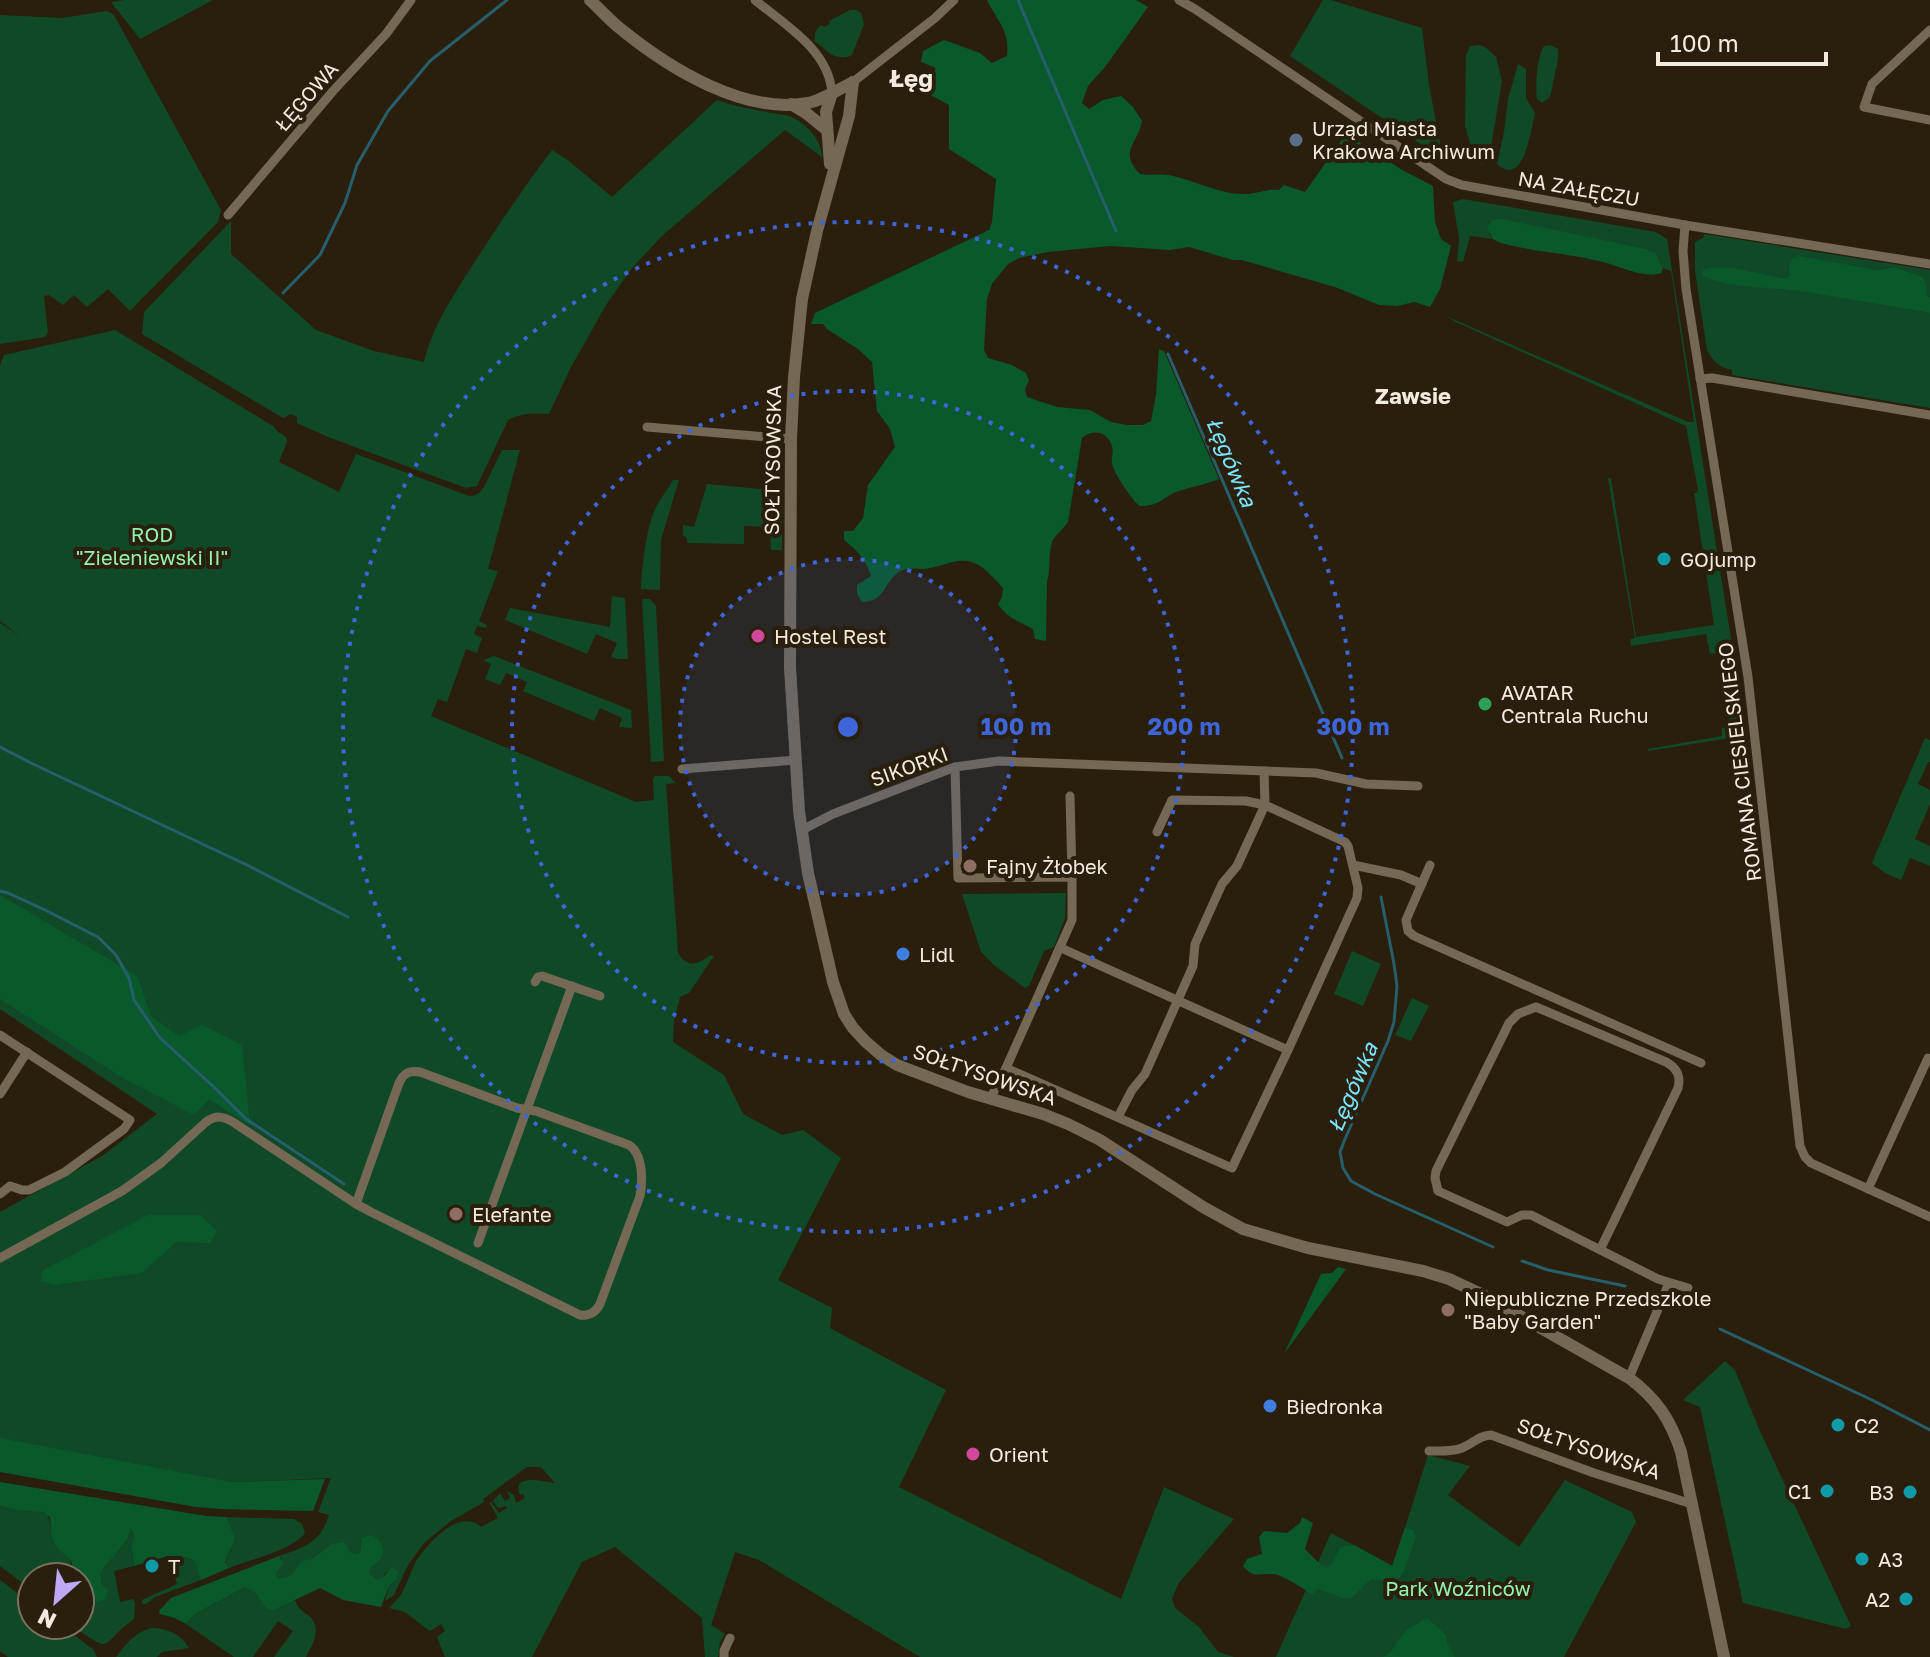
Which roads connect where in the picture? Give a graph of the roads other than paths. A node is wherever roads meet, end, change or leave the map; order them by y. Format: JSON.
{"nodes":[{"id":1,"x":411,"y":0,"type":"edge"},
{"id":2,"x":590,"y":0,"type":"edge"},
{"id":3,"x":755,"y":0,"type":"edge"},
{"id":4,"x":954,"y":0,"type":"edge"},
{"id":5,"x":1179,"y":0,"type":"edge"},
{"id":6,"x":1930,"y":30,"type":"edge"},
{"id":7,"x":853,"y":82,"type":"junction"},
{"id":8,"x":832,"y":93,"type":"junction"},
{"id":9,"x":791,"y":104,"type":"junction"},
{"id":10,"x":1930,"y":120,"type":"edge"},
{"id":11,"x":827,"y":130,"type":"junction"},
{"id":12,"x":831,"y":177,"type":"junction"},
{"id":13,"x":228,"y":215,"type":"dead end"},
{"id":14,"x":1685,"y":225,"type":"junction"},
{"id":15,"x":1930,"y":264,"type":"edge"},
{"id":16,"x":1700,"y":379,"type":"junction"},
{"id":17,"x":1930,"y":415,"type":"edge"},
{"id":18,"x":647,"y":427,"type":"dead end"},
{"id":19,"x":791,"y":439,"type":"junction"},
{"id":20,"x":796,"y":760,"type":"junction"},
{"id":21,"x":955,"y":767,"type":"junction"},
{"id":22,"x":682,"y":769,"type":"dead end"},
{"id":23,"x":1264,"y":771,"type":"junction"},
{"id":24,"x":1418,"y":786,"type":"dead end"},
{"id":25,"x":1070,"y":796,"type":"dead end"},
{"id":26,"x":1265,"y":805,"type":"junction"},
{"id":27,"x":802,"y":830,"type":"junction"},
{"id":28,"x":1157,"y":832,"type":"dead end"},
{"id":29,"x":1353,"y":865,"type":"junction"},
{"id":30,"x":1430,"y":865,"type":"dead end"},
{"id":31,"x":1072,"y":877,"type":"junction"},
{"id":32,"x":1422,"y":884,"type":"junction"},
{"id":33,"x":1061,"y":948,"type":"junction"},
{"id":34,"x":535,"y":982,"type":"dead end"},
{"id":35,"x":572,"y":986,"type":"junction"},
{"id":36,"x":600,"y":996,"type":"dead end"},
{"id":37,"x":1178,"y":1000,"type":"junction"},
{"id":38,"x":0,"y":1035,"type":"edge"},
{"id":39,"x":1288,"y":1050,"type":"junction"},
{"id":40,"x":27,"y":1052,"type":"junction"},
{"id":41,"x":1928,"y":1058,"type":"dead end"},
{"id":42,"x":1701,"y":1063,"type":"dead end"},
{"id":43,"x":1006,"y":1068,"type":"junction"},
{"id":44,"x":0,"y":1094,"type":"edge"},
{"id":45,"x":990,"y":1099,"type":"junction"},
{"id":46,"x":527,"y":1110,"type":"junction"},
{"id":47,"x":1118,"y":1117,"type":"junction"},
{"id":48,"x":0,"y":1180,"type":"edge"},
{"id":49,"x":10,"y":1186,"type":"junction"},
{"id":50,"x":1868,"y":1189,"type":"junction"},
{"id":51,"x":0,"y":1194,"type":"edge"},
{"id":52,"x":356,"y":1204,"type":"junction"},
{"id":53,"x":1930,"y":1217,"type":"edge"},
{"id":54,"x":478,"y":1243,"type":"dead end"},
{"id":55,"x":1600,"y":1250,"type":"junction"},
{"id":56,"x":0,"y":1258,"type":"edge"},
{"id":57,"x":1669,"y":1283,"type":"junction"},
{"id":58,"x":1688,"y":1288,"type":"dead end"},
{"id":59,"x":1629,"y":1378,"type":"junction"},
{"id":60,"x":1429,"y":1451,"type":"dead end"},
{"id":61,"x":1692,"y":1504,"type":"junction"},
{"id":62,"x":730,"y":1638,"type":"dead end"},
{"id":63,"x":724,"y":1657,"type":"edge"},
{"id":64,"x":1724,"y":1657,"type":"edge"}],
"edges":[{"from":1,"to":13,"type":"street","name":"ŁĘGOWA"},
{"from":2,"to":9,"type":"street"},
{"from":3,"to":8,"type":"street"},
{"from":4,"to":7,"type":"street"},
{"from":5,"to":14,"type":"street","name":"NA ZAŁĘCZU"},
{"from":6,"to":10,"type":"street"},
{"from":7,"to":8,"type":"street"},
{"from":7,"to":12,"type":"street","name":"SOŁTYSOWSKA"},
{"from":8,"to":9,"type":"street"},
{"from":8,"to":11,"type":"street","name":"SOŁTYSOWSKA"},
{"from":9,"to":11,"type":"street"},
{"from":11,"to":12,"type":"street","name":"SOŁTYSOWSKA"},
{"from":12,"to":19,"type":"street","name":"SOŁTYSOWSKA"},
{"from":14,"to":15,"type":"street","name":"NA ZAŁĘCZU"},
{"from":14,"to":16,"type":"street","name":"ROMANA CIESIELSKIEGO"},
{"from":16,"to":17,"type":"street"},
{"from":16,"to":50,"type":"street","name":"ROMANA CIESIELSKIEGO"},
{"from":18,"to":19,"type":"street"},
{"from":19,"to":20,"type":"street","name":"SOŁTYSOWSKA"},
{"from":20,"to":22,"type":"street"},
{"from":20,"to":27,"type":"street","name":"SOŁTYSOWSKA"},
{"from":21,"to":23,"type":"street","name":"SIKORKI"},
{"from":21,"to":27,"type":"street","name":"SIKORKI"},
{"from":21,"to":31,"type":"street"},
{"from":23,"to":24,"type":"street","name":"SIKORKI"},
{"from":23,"to":26,"type":"street"},
{"from":25,"to":31,"type":"street"},
{"from":26,"to":28,"type":"street"},
{"from":26,"to":29,"type":"street"},
{"from":26,"to":37,"type":"street"},
{"from":27,"to":45,"type":"street","name":"SOŁTYSOWSKA"},
{"from":29,"to":32,"type":"street"},
{"from":29,"to":39,"type":"street"},
{"from":30,"to":32,"type":"street"},
{"from":31,"to":33,"type":"street"},
{"from":32,"to":42,"type":"street"},
{"from":33,"to":37,"type":"street"},
{"from":33,"to":43,"type":"street"},
{"from":34,"to":35,"type":"street"},
{"from":35,"to":36,"type":"street"},
{"from":35,"to":46,"type":"street"},
{"from":37,"to":39,"type":"street"},
{"from":37,"to":47,"type":"street"},
{"from":38,"to":40,"type":"street"},
{"from":39,"to":47,"type":"street"},
{"from":40,"to":44,"type":"street"},
{"from":40,"to":49,"type":"street"},
{"from":41,"to":50,"type":"street"},
{"from":43,"to":45,"type":"street"},
{"from":43,"to":47,"type":"street"},
{"from":45,"to":59,"type":"street","name":"SOŁTYSOWSKA"},
{"from":46,"to":52,"type":"street"},
{"from":46,"to":52,"type":"street"},
{"from":46,"to":54,"type":"street"},
{"from":48,"to":49,"type":"street"},
{"from":49,"to":51,"type":"street"},
{"from":50,"to":53,"type":"street","name":"ROMANA CIESIELSKIEGO"},
{"from":52,"to":56,"type":"street"},
{"from":55,"to":55,"type":"street"},
{"from":55,"to":57,"type":"street"},
{"from":57,"to":58,"type":"street"},
{"from":57,"to":59,"type":"street"},
{"from":59,"to":61,"type":"street","name":"SOŁTYSOWSKA"},
{"from":60,"to":61,"type":"street","name":"SOŁTYSOWSKA"},
{"from":61,"to":64,"type":"street","name":"SOŁTYSOWSKA"},
{"from":62,"to":63,"type":"street"}]}
